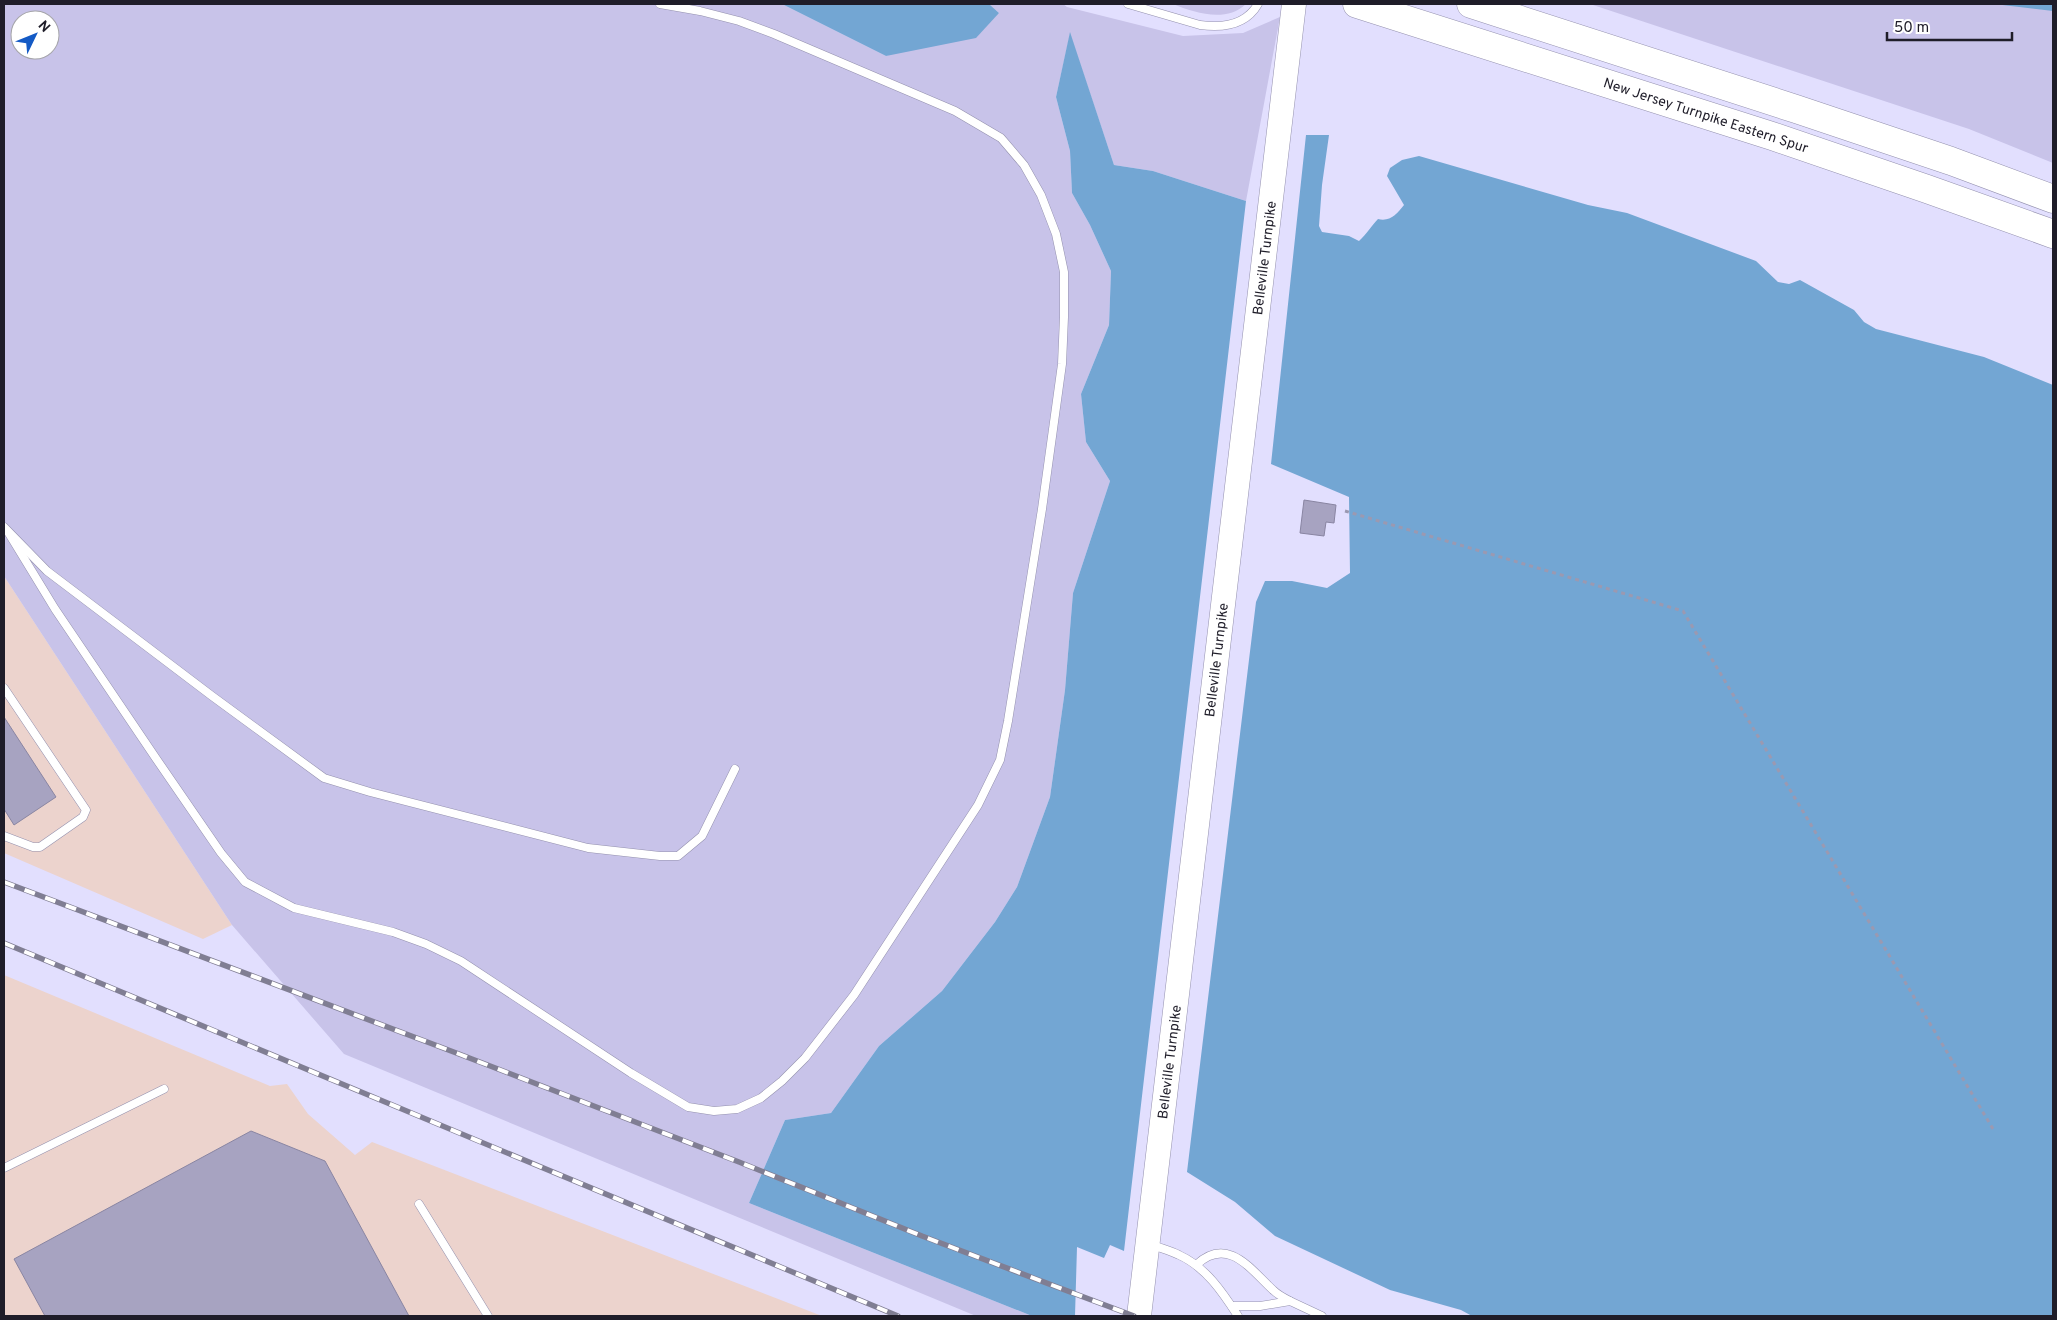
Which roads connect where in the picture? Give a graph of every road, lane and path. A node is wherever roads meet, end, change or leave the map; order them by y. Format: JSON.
{"nodes":[{"id":1,"x":660,"y":4,"type":"edge"},
{"id":2,"x":1128,"y":4,"type":"edge"},
{"id":3,"x":1258,"y":4,"type":"edge"},
{"id":4,"x":1294,"y":4,"type":"edge"},
{"id":5,"x":1471,"y":4,"type":"edge"},
{"id":6,"x":1367,"y":7,"type":"edge"},
{"id":7,"x":2045,"y":196,"type":"edge"},
{"id":8,"x":2053,"y":234,"type":"edge"},
{"id":9,"x":1345,"y":511,"type":"dead end"},
{"id":10,"x":6,"y":530,"type":"edge"},
{"id":11,"x":4,"y":688,"type":"edge"},
{"id":12,"x":735,"y":769,"type":"dead end"},
{"id":13,"x":4,"y":836,"type":"edge"},
{"id":14,"x":164,"y":1089,"type":"dead end"},
{"id":15,"x":1993,"y":1129,"type":"dead end"},
{"id":16,"x":4,"y":1168,"type":"edge"},
{"id":17,"x":419,"y":1204,"type":"dead end"},
{"id":18,"x":1148,"y":1244,"type":"junction"},
{"id":19,"x":1196,"y":1266,"type":"junction"},
{"id":20,"x":1290,"y":1301,"type":"junction"},
{"id":21,"x":1232,"y":1306,"type":"junction"},
{"id":22,"x":488,"y":1316,"type":"edge"},
{"id":23,"x":1139,"y":1316,"type":"edge"},
{"id":24,"x":1238,"y":1316,"type":"edge"},
{"id":25,"x":1322,"y":1316,"type":"edge"}],
"edges":[{"from":1,"to":10,"type":"lane"},
{"from":2,"to":3,"type":"lane"},
{"from":4,"to":18,"type":"main road","name":"Belleville Turnpike"},
{"from":5,"to":7,"type":"highway"},
{"from":6,"to":8,"type":"highway","name":"New Jersey Turnpike Eastern Spur"},
{"from":9,"to":15,"type":"path"},
{"from":10,"to":12,"type":"lane"},
{"from":11,"to":13,"type":"lane"},
{"from":14,"to":16,"type":"lane"},
{"from":17,"to":22,"type":"lane"},
{"from":18,"to":19,"type":"lane"},
{"from":18,"to":23,"type":"main road","name":"Belleville Turnpike"},
{"from":19,"to":20,"type":"lane"},
{"from":19,"to":21,"type":"lane"},
{"from":20,"to":21,"type":"lane"},
{"from":20,"to":25,"type":"lane"},
{"from":21,"to":24,"type":"lane"}]}
